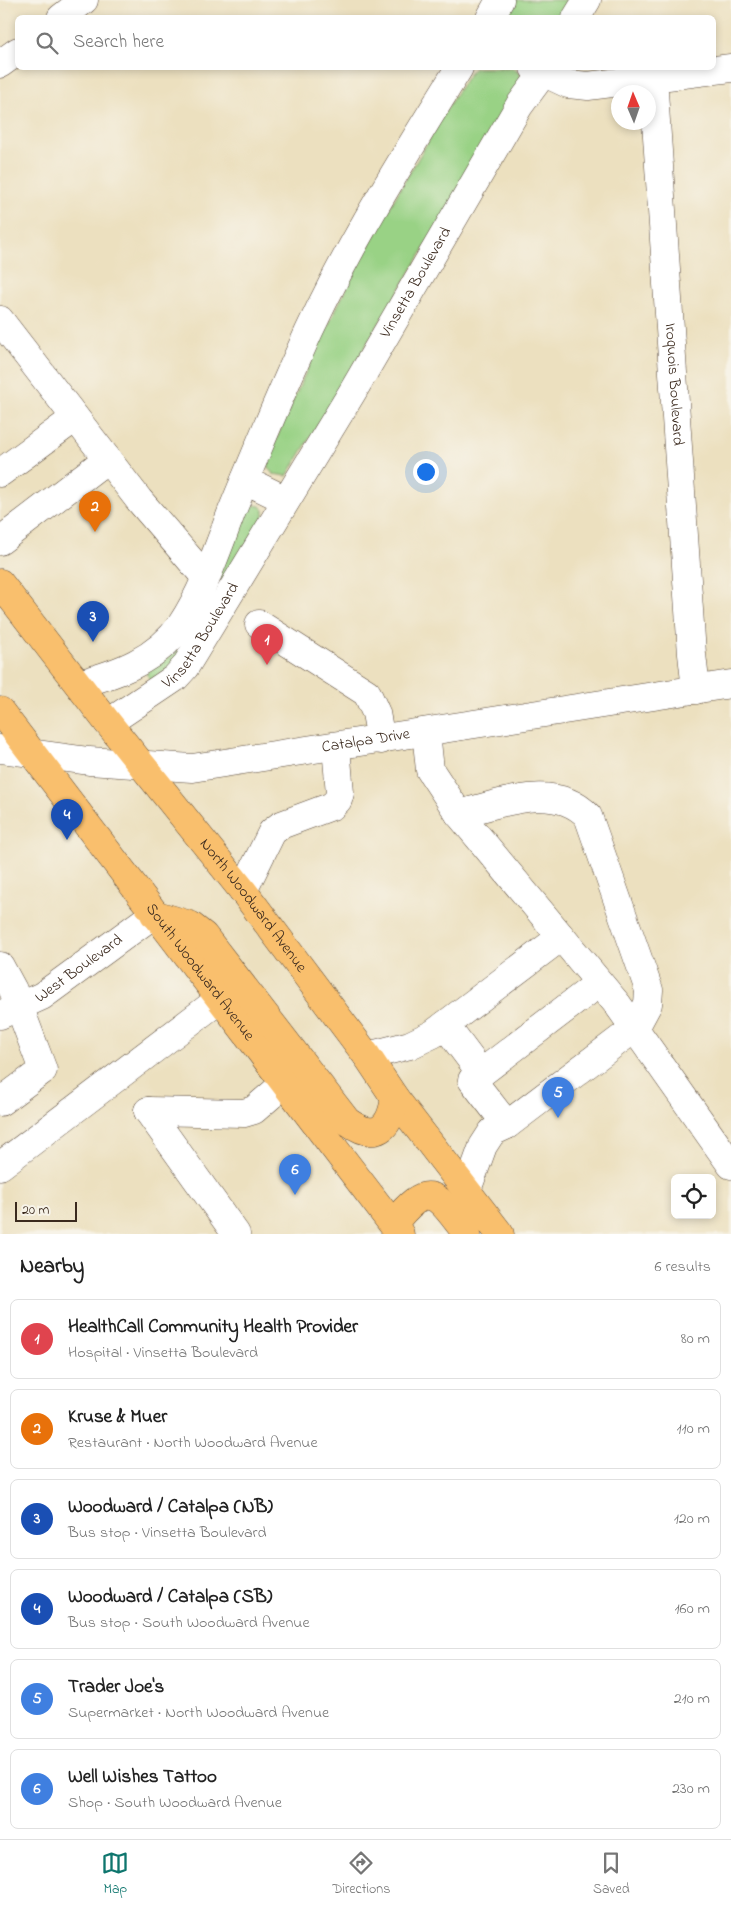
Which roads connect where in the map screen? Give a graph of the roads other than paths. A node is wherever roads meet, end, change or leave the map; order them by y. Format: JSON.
{"nodes":[{"id":1,"x":84,"y":0,"type":"edge"},
{"id":2,"x":500,"y":0,"type":"edge"},
{"id":3,"x":587,"y":0,"type":"edge"},
{"id":4,"x":65,"y":15,"type":"edge"},
{"id":5,"x":492,"y":15,"type":"edge"},
{"id":6,"x":578,"y":15,"type":"edge"},
{"id":7,"x":15,"y":53,"type":"edge"},
{"id":8,"x":0,"y":64,"type":"edge"},
{"id":9,"x":731,"y":68,"type":"edge"},
{"id":10,"x":458,"y":70,"type":"edge"},
{"id":11,"x":540,"y":70,"type":"edge"},
{"id":12,"x":543,"y":70,"type":"edge"},
{"id":13,"x":714,"y":70,"type":"edge"},
{"id":14,"x":716,"y":70,"type":"edge"},
{"id":15,"x":653,"y":77,"type":"junction"},
{"id":16,"x":0,"y":320,"type":"edge"},
{"id":17,"x":75,"y":418,"type":"junction"},
{"id":18,"x":107,"y":459,"type":"junction"},
{"id":19,"x":0,"y":473,"type":"edge"},
{"id":20,"x":245,"y":480,"type":"junction"},
{"id":21,"x":286,"y":500,"type":"junction"},
{"id":22,"x":0,"y":541,"type":"edge"},
{"id":23,"x":206,"y":578,"type":"junction"},
{"id":24,"x":0,"y":583,"type":"edge"},
{"id":25,"x":259,"y":624,"type":"dead end"},
{"id":26,"x":79,"y":684,"type":"junction"},
{"id":27,"x":731,"y":684,"type":"edge"},
{"id":28,"x":696,"y":690,"type":"junction"},
{"id":29,"x":0,"y":711,"type":"edge"},
{"id":30,"x":108,"y":723,"type":"junction"},
{"id":31,"x":426,"y":732,"type":"junction"},
{"id":32,"x":381,"y":740,"type":"junction"},
{"id":33,"x":336,"y":747,"type":"junction"},
{"id":34,"x":0,"y":749,"type":"edge"},
{"id":35,"x":32,"y":753,"type":"junction"},
{"id":36,"x":140,"y":763,"type":"junction"},
{"id":37,"x":459,"y":814,"type":"junction"},
{"id":38,"x":243,"y":891,"type":"junction"},
{"id":39,"x":154,"y":914,"type":"junction"},
{"id":40,"x":561,"y":936,"type":"junction"},
{"id":41,"x":0,"y":966,"type":"edge"},
{"id":42,"x":600,"y":982,"type":"junction"},
{"id":43,"x":220,"y":999,"type":"junction"},
{"id":44,"x":9,"y":1012,"type":"edge"},
{"id":45,"x":445,"y":1025,"type":"junction"},
{"id":46,"x":635,"y":1028,"type":"junction"},
{"id":47,"x":367,"y":1056,"type":"junction"},
{"id":48,"x":44,"y":1070,"type":"junction"},
{"id":49,"x":481,"y":1072,"type":"junction"},
{"id":50,"x":0,"y":1076,"type":"edge"},
{"id":51,"x":285,"y":1083,"type":"junction"},
{"id":52,"x":396,"y":1098,"type":"junction"},
{"id":53,"x":0,"y":1102,"type":"edge"},
{"id":54,"x":507,"y":1125,"type":"junction"},
{"id":55,"x":731,"y":1165,"type":"edge"},
{"id":56,"x":0,"y":1166,"type":"edge"},
{"id":57,"x":467,"y":1190,"type":"junction"},
{"id":58,"x":391,"y":1231,"type":"edge"},
{"id":59,"x":236,"y":1234,"type":"edge"},
{"id":60,"x":467,"y":1234,"type":"edge"},
{"id":61,"x":500,"y":1234,"type":"edge"}],
"edges":[{"from":1,"to":4,"type":"street"},
{"from":2,"to":5,"type":"street"},
{"from":3,"to":6,"type":"street"},
{"from":7,"to":8,"type":"street"},
{"from":9,"to":14,"type":"street"},
{"from":10,"to":20,"type":"street","name":"Vinsetta Boulevard"},
{"from":11,"to":21,"type":"street","name":"Vinsetta Boulevard"},
{"from":12,"to":15,"type":"street"},
{"from":13,"to":15,"type":"street"},
{"from":15,"to":28,"type":"street","name":"Iroquois Boulevard"},
{"from":16,"to":17,"type":"street"},
{"from":17,"to":18,"type":"street"},
{"from":17,"to":19,"type":"street"},
{"from":18,"to":22,"type":"street"},
{"from":18,"to":23,"type":"street"},
{"from":20,"to":21,"type":"street"},
{"from":20,"to":23,"type":"street","name":"Vinsetta Boulevard"},
{"from":21,"to":30,"type":"street","name":"Vinsetta Boulevard"},
{"from":23,"to":26,"type":"street","name":"Vinsetta Boulevard"},
{"from":24,"to":26,"type":"main road","name":"North Woodward Avenue"},
{"from":25,"to":32,"type":"street"},
{"from":26,"to":30,"type":"main road","name":"North Woodward Avenue"},
{"from":27,"to":28,"type":"street","name":"Catalpa Drive"},
{"from":28,"to":31,"type":"street","name":"Catalpa Drive"},
{"from":29,"to":35,"type":"main road","name":"South Woodward Avenue"},
{"from":30,"to":36,"type":"main road","name":"North Woodward Avenue"},
{"from":31,"to":32,"type":"street","name":"Catalpa Drive"},
{"from":31,"to":37,"type":"street"},
{"from":32,"to":33,"type":"street","name":"Catalpa Drive"},
{"from":33,"to":36,"type":"street","name":"Catalpa Drive"},
{"from":33,"to":38,"type":"street"},
{"from":34,"to":35,"type":"street","name":"Catalpa Drive"},
{"from":35,"to":36,"type":"street","name":"Catalpa Drive"},
{"from":35,"to":39,"type":"main road","name":"South Woodward Avenue"},
{"from":36,"to":38,"type":"main road","name":"North Woodward Avenue"},
{"from":37,"to":40,"type":"street"},
{"from":37,"to":46,"type":"street"},
{"from":38,"to":47,"type":"main road","name":"North Woodward Avenue"},
{"from":39,"to":43,"type":"main road","name":"South Woodward Avenue"},
{"from":39,"to":44,"type":"street","name":"West Boulevard"},
{"from":39,"to":52,"type":"main road"},
{"from":40,"to":42,"type":"street"},
{"from":40,"to":45,"type":"street"},
{"from":41,"to":44,"type":"street"},
{"from":42,"to":46,"type":"street"},
{"from":42,"to":49,"type":"street"},
{"from":43,"to":51,"type":"main road","name":"South Woodward Avenue"},
{"from":43,"to":56,"type":"street"},
{"from":44,"to":48,"type":"street"},
{"from":45,"to":47,"type":"street"},
{"from":45,"to":49,"type":"street"},
{"from":46,"to":54,"type":"street"},
{"from":46,"to":55,"type":"street"},
{"from":47,"to":52,"type":"main road","name":"North Woodward Avenue"},
{"from":48,"to":50,"type":"street"},
{"from":48,"to":53,"type":"street"},
{"from":49,"to":54,"type":"street"},
{"from":51,"to":58,"type":"main road","name":"South Woodward Avenue"},
{"from":51,"to":59,"type":"street"},
{"from":52,"to":57,"type":"main road","name":"North Woodward Avenue"},
{"from":54,"to":57,"type":"street"},
{"from":57,"to":61,"type":"main road","name":"North Woodward Avenue"},
{"from":58,"to":60,"type":"main road"}]}
